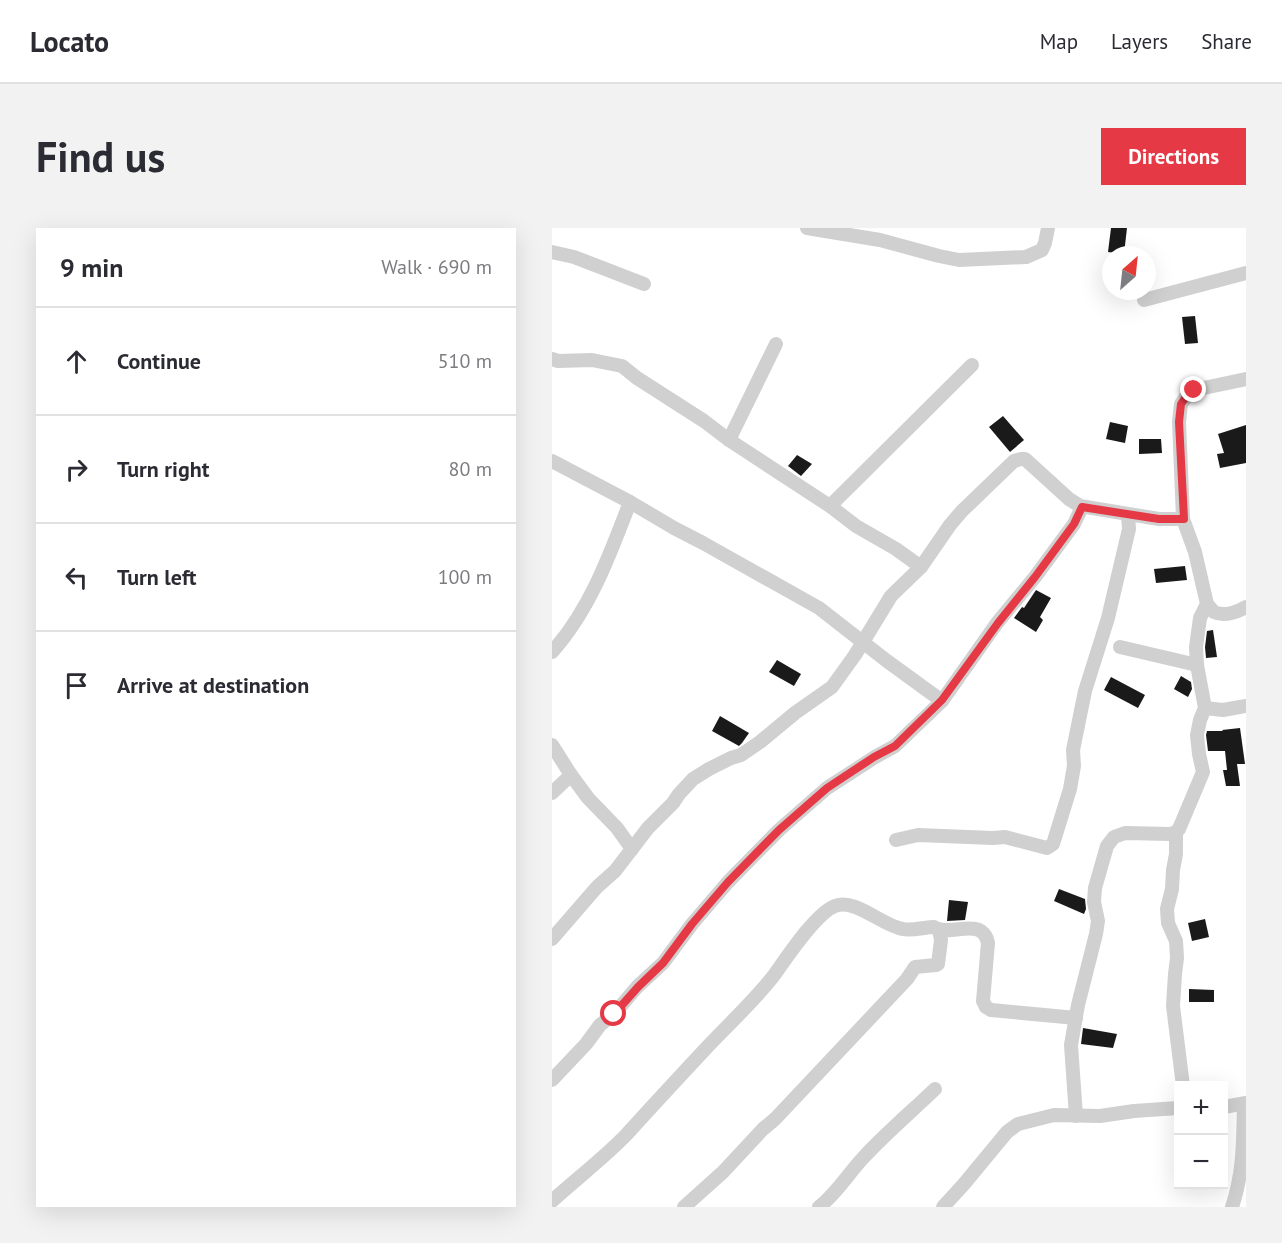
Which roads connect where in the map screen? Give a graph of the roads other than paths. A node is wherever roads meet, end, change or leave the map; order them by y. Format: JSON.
{"nodes":[{"id":1,"x":807,"y":228,"type":"edge"},
{"id":2,"x":1048,"y":228,"type":"edge"},
{"id":3,"x":552,"y":252,"type":"edge"},
{"id":4,"x":1246,"y":273,"type":"edge"},
{"id":5,"x":644,"y":284,"type":"dead end"},
{"id":6,"x":1156,"y":297,"type":"edge"},
{"id":7,"x":776,"y":344,"type":"dead end"},
{"id":8,"x":552,"y":359,"type":"edge"},
{"id":9,"x":972,"y":365,"type":"dead end"},
{"id":10,"x":1246,"y":379,"type":"edge"},
{"id":11,"x":729,"y":440,"type":"junction"},
{"id":12,"x":552,"y":461,"type":"edge"},
{"id":13,"x":630,"y":502,"type":"junction"},
{"id":14,"x":830,"y":506,"type":"junction"},
{"id":15,"x":1082,"y":507,"type":"junction"},
{"id":16,"x":1128,"y":515,"type":"junction"},
{"id":17,"x":1184,"y":519,"type":"junction"},
{"id":18,"x":921,"y":567,"type":"junction"},
{"id":19,"x":1207,"y":604,"type":"junction"},
{"id":20,"x":1246,"y":607,"type":"edge"},
{"id":21,"x":862,"y":641,"type":"junction"},
{"id":22,"x":1120,"y":647,"type":"dead end"},
{"id":23,"x":552,"y":652,"type":"edge"},
{"id":24,"x":1197,"y":665,"type":"junction"},
{"id":25,"x":942,"y":700,"type":"junction"},
{"id":26,"x":1246,"y":706,"type":"edge"},
{"id":27,"x":1205,"y":708,"type":"junction"},
{"id":28,"x":552,"y":745,"type":"edge"},
{"id":29,"x":571,"y":775,"type":"junction"},
{"id":30,"x":552,"y":793,"type":"edge"},
{"id":31,"x":1176,"y":832,"type":"junction"},
{"id":32,"x":896,"y":840,"type":"dead end"},
{"id":33,"x":632,"y":849,"type":"junction"},
{"id":34,"x":939,"y":930,"type":"junction"},
{"id":35,"x":552,"y":939,"type":"edge"},
{"id":36,"x":1076,"y":1018,"type":"junction"},
{"id":37,"x":552,"y":1080,"type":"edge"},
{"id":38,"x":1182,"y":1081,"type":"edge"},
{"id":39,"x":934,"y":1089,"type":"dead end"},
{"id":40,"x":1245,"y":1103,"type":"edge"},
{"id":41,"x":1228,"y":1106,"type":"edge"},
{"id":42,"x":1174,"y":1108,"type":"edge"},
{"id":43,"x":1076,"y":1116,"type":"junction"},
{"id":44,"x":552,"y":1201,"type":"edge"},
{"id":45,"x":684,"y":1207,"type":"edge"},
{"id":46,"x":819,"y":1207,"type":"edge"},
{"id":47,"x":943,"y":1207,"type":"edge"},
{"id":48,"x":1232,"y":1207,"type":"edge"}],
"edges":[{"from":1,"to":2,"type":"street"},
{"from":3,"to":5,"type":"street"},
{"from":4,"to":6,"type":"street"},
{"from":7,"to":11,"type":"street"},
{"from":8,"to":11,"type":"street"},
{"from":9,"to":14,"type":"street"},
{"from":10,"to":17,"type":"street"},
{"from":11,"to":14,"type":"street"},
{"from":12,"to":13,"type":"street"},
{"from":13,"to":21,"type":"street"},
{"from":13,"to":23,"type":"street"},
{"from":14,"to":18,"type":"street"},
{"from":15,"to":16,"type":"street"},
{"from":15,"to":18,"type":"street"},
{"from":15,"to":25,"type":"street"},
{"from":16,"to":17,"type":"street"},
{"from":16,"to":32,"type":"street"},
{"from":17,"to":19,"type":"street"},
{"from":18,"to":21,"type":"street"},
{"from":19,"to":20,"type":"street"},
{"from":19,"to":24,"type":"street"},
{"from":21,"to":25,"type":"street"},
{"from":21,"to":33,"type":"street"},
{"from":22,"to":24,"type":"street"},
{"from":24,"to":27,"type":"street"},
{"from":25,"to":37,"type":"street"},
{"from":26,"to":27,"type":"street"},
{"from":27,"to":31,"type":"street"},
{"from":28,"to":29,"type":"street"},
{"from":29,"to":30,"type":"street"},
{"from":29,"to":33,"type":"street"},
{"from":31,"to":36,"type":"street"},
{"from":31,"to":38,"type":"street"},
{"from":33,"to":35,"type":"street"},
{"from":34,"to":36,"type":"street"},
{"from":34,"to":44,"type":"street"},
{"from":34,"to":45,"type":"street"},
{"from":36,"to":43,"type":"street"},
{"from":39,"to":46,"type":"street"},
{"from":40,"to":41,"type":"street"},
{"from":40,"to":48,"type":"street"},
{"from":42,"to":43,"type":"street"},
{"from":43,"to":47,"type":"street"}]}
